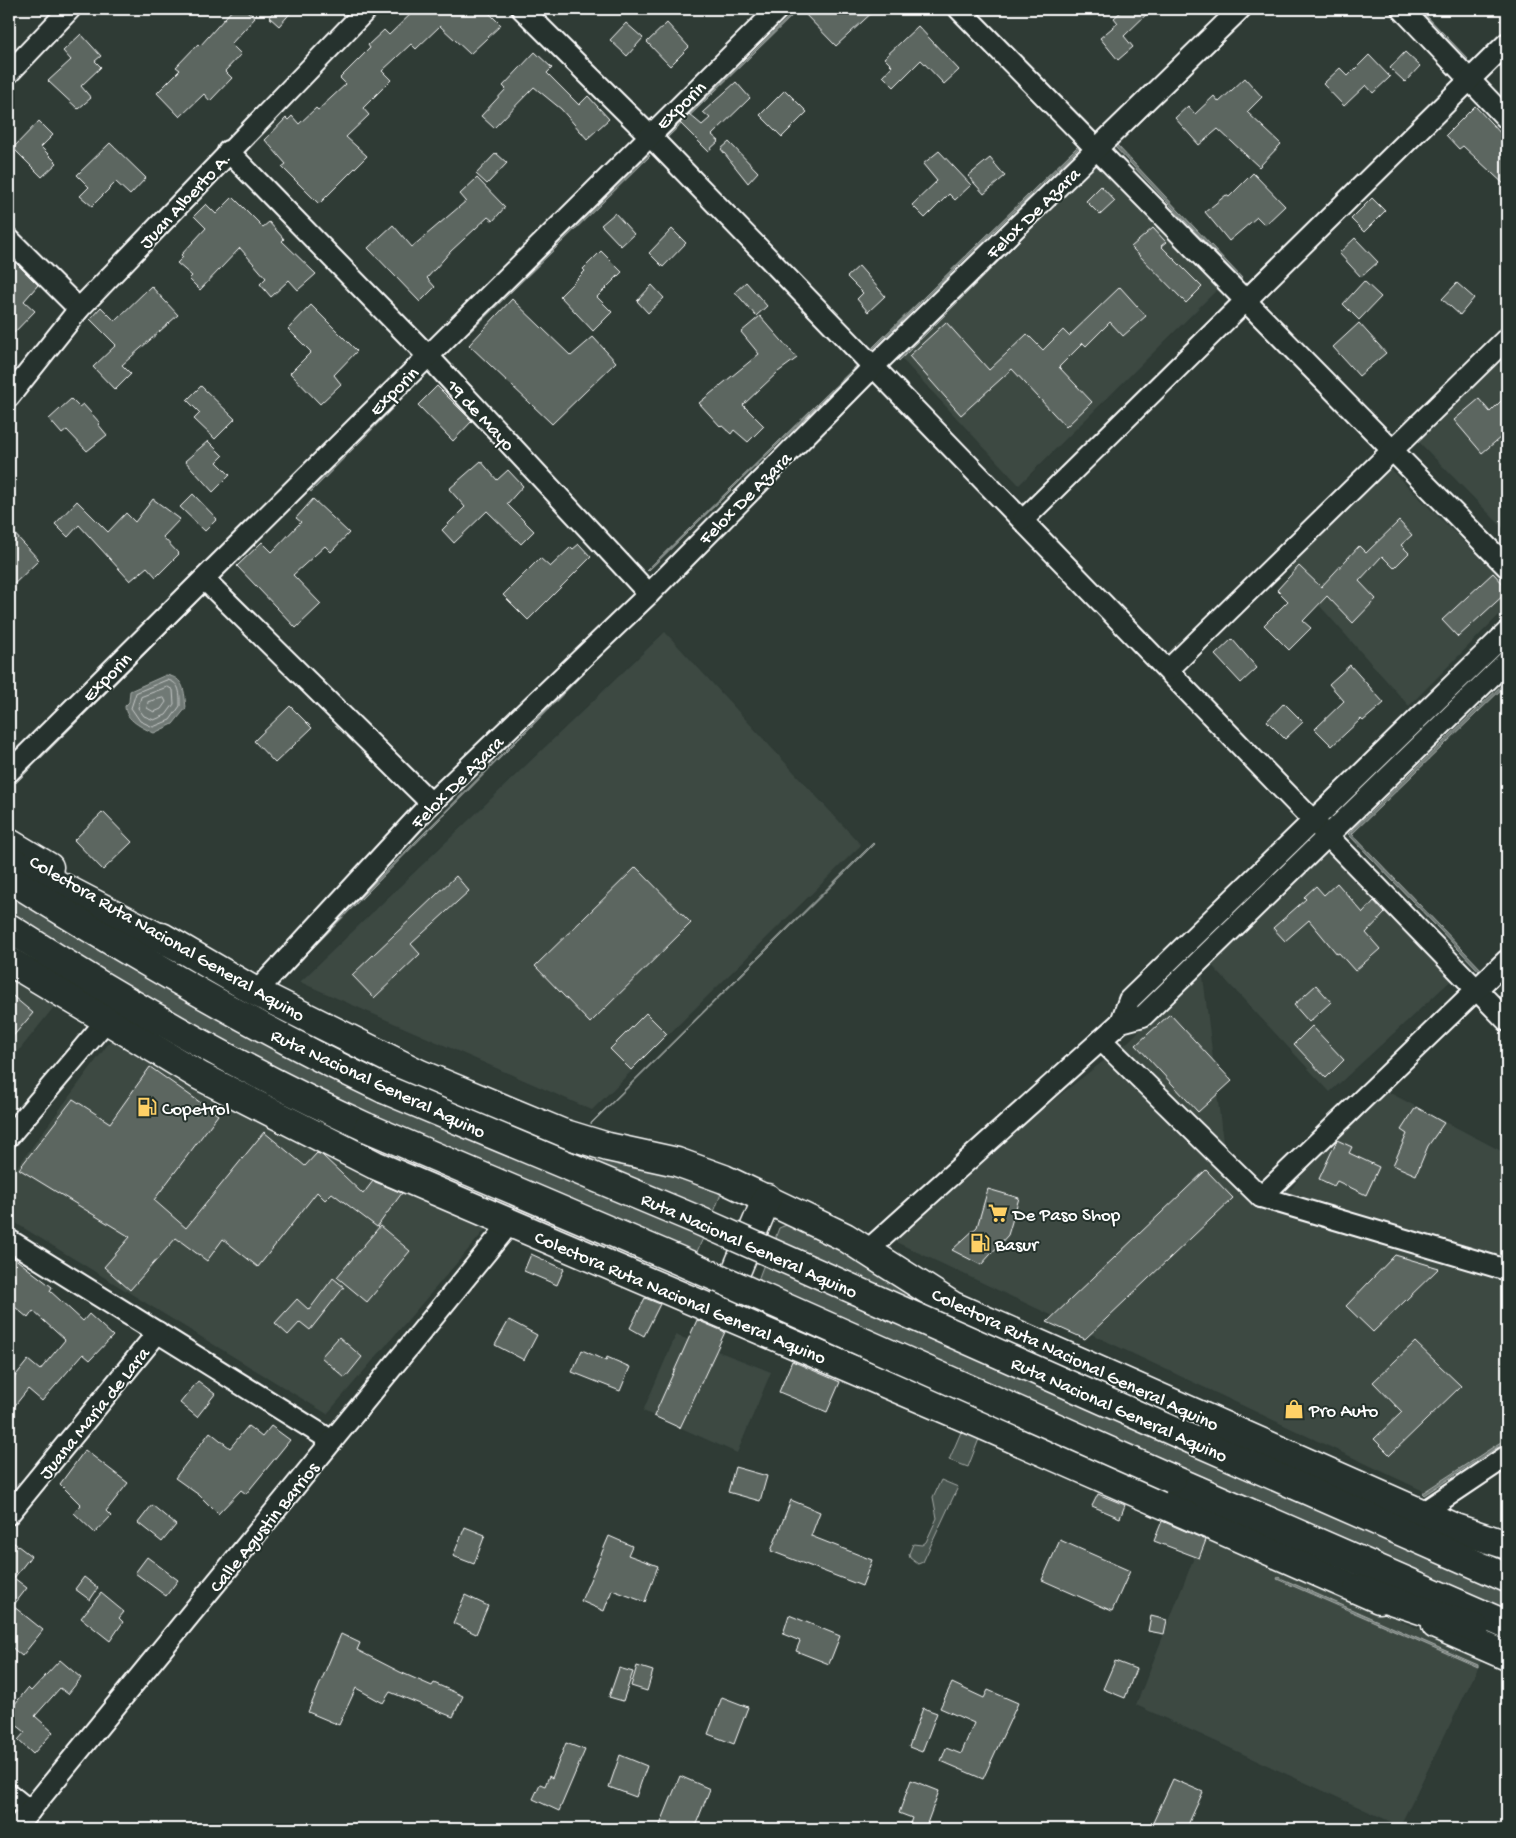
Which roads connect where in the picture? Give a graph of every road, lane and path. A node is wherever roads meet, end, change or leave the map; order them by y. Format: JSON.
{"nodes":[{"id":1,"x":70,"y":9,"type":"edge"},
{"id":2,"x":366,"y":9,"type":"edge"},
{"id":3,"x":522,"y":9,"type":"edge"},
{"id":4,"x":778,"y":9,"type":"edge"},
{"id":5,"x":959,"y":9,"type":"edge"},
{"id":6,"x":1240,"y":9,"type":"edge"},
{"id":7,"x":1402,"y":9,"type":"edge"},
{"id":8,"x":1507,"y":42,"type":"edge"},
{"id":9,"x":9,"y":73,"type":"edge"},
{"id":10,"x":1470,"y":80,"type":"junction"},
{"id":11,"x":1507,"y":119,"type":"edge"},
{"id":12,"x":650,"y":135,"type":"junction"},
{"id":13,"x":1096,"y":149,"type":"junction"},
{"id":14,"x":228,"y":151,"type":"junction"},
{"id":15,"x":9,"y":239,"type":"edge"},
{"id":16,"x":1245,"y":301,"type":"junction"},
{"id":17,"x":79,"y":309,"type":"junction"},
{"id":18,"x":1507,"y":338,"type":"edge"},
{"id":19,"x":427,"y":355,"type":"junction"},
{"id":20,"x":874,"y":366,"type":"junction"},
{"id":21,"x":9,"y":397,"type":"edge"},
{"id":22,"x":1392,"y":451,"type":"junction"},
{"id":23,"x":1023,"y":520,"type":"junction"},
{"id":24,"x":1507,"y":568,"type":"edge"},
{"id":25,"x":204,"y":579,"type":"junction"},
{"id":26,"x":649,"y":594,"type":"junction"},
{"id":27,"x":1507,"y":632,"type":"edge"},
{"id":28,"x":1507,"y":661,"type":"edge"},
{"id":29,"x":1168,"y":670,"type":"junction"},
{"id":30,"x":9,"y":772,"type":"edge"},
{"id":31,"x":431,"y":803,"type":"junction"},
{"id":32,"x":1313,"y":820,"type":"junction"},
{"id":33,"x":1328,"y":836,"type":"junction"},
{"id":34,"x":9,"y":843,"type":"edge"},
{"id":35,"x":9,"y":859,"type":"edge"},
{"id":36,"x":9,"y":878,"type":"edge"},
{"id":37,"x":9,"y":928,"type":"edge"},
{"id":38,"x":181,"y":949,"type":"junction"},
{"id":39,"x":1507,"y":960,"type":"edge"},
{"id":40,"x":9,"y":961,"type":"edge"},
{"id":41,"x":1477,"y":990,"type":"junction"},
{"id":42,"x":256,"y":992,"type":"junction"},
{"id":43,"x":106,"y":1021,"type":"junction"},
{"id":44,"x":1507,"y":1021,"type":"edge"},
{"id":45,"x":1121,"y":1022,"type":"junction"},
{"id":46,"x":1101,"y":1040,"type":"junction"},
{"id":47,"x":9,"y":1136,"type":"edge"},
{"id":48,"x":1261,"y":1197,"type":"junction"},
{"id":49,"x":767,"y":1198,"type":"junction"},
{"id":50,"x":510,"y":1222,"type":"junction"},
{"id":51,"x":9,"y":1240,"type":"edge"},
{"id":52,"x":868,"y":1250,"type":"junction"},
{"id":53,"x":1507,"y":1270,"type":"edge"},
{"id":54,"x":719,"y":1313,"type":"junction"},
{"id":55,"x":158,"y":1332,"type":"junction"},
{"id":56,"x":332,"y":1441,"type":"junction"},
{"id":57,"x":1507,"y":1456,"type":"edge"},
{"id":58,"x":1422,"y":1513,"type":"junction"},
{"id":59,"x":9,"y":1514,"type":"edge"},
{"id":60,"x":1455,"y":1528,"type":"junction"},
{"id":61,"x":1507,"y":1545,"type":"edge"},
{"id":62,"x":1507,"y":1557,"type":"edge"},
{"id":63,"x":1507,"y":1578,"type":"edge"},
{"id":64,"x":1358,"y":1589,"type":"junction"},
{"id":65,"x":1507,"y":1624,"type":"edge"},
{"id":66,"x":1507,"y":1638,"type":"edge"},
{"id":67,"x":1507,"y":1656,"type":"edge"},
{"id":68,"x":9,"y":1794,"type":"edge"},
{"id":69,"x":30,"y":1811,"type":"junction"},
{"id":70,"x":15,"y":1829,"type":"edge"}],
"edges":[{"from":1,"to":9,"type":"street"},
{"from":2,"to":14,"type":"street","name":"Juan Alberto A."},
{"from":3,"to":12,"type":"street"},
{"from":4,"to":12,"type":"street","name":"Exporin"},
{"from":5,"to":13,"type":"street"},
{"from":6,"to":13,"type":"street","name":"Felox De Azara"},
{"from":7,"to":10,"type":"street"},
{"from":8,"to":10,"type":"street"},
{"from":10,"to":11,"type":"street"},
{"from":10,"to":16,"type":"street"},
{"from":12,"to":19,"type":"street","name":"Exporin"},
{"from":12,"to":20,"type":"street"},
{"from":13,"to":16,"type":"street"},
{"from":13,"to":20,"type":"street","name":"Felox De Azara"},
{"from":14,"to":17,"type":"street","name":"Juan Alberto A."},
{"from":14,"to":19,"type":"street","name":"19 de Mayo"},
{"from":15,"to":17,"type":"street"},
{"from":16,"to":22,"type":"street"},
{"from":16,"to":23,"type":"street"},
{"from":17,"to":21,"type":"street","name":"Juan Alberto A."},
{"from":18,"to":22,"type":"street"},
{"from":19,"to":25,"type":"street","name":"Exporin"},
{"from":19,"to":26,"type":"street","name":"19 de Mayo"},
{"from":20,"to":23,"type":"street"},
{"from":20,"to":26,"type":"street","name":"Felox De Azara"},
{"from":22,"to":24,"type":"street"},
{"from":22,"to":29,"type":"street"},
{"from":23,"to":29,"type":"street"},
{"from":25,"to":30,"type":"street","name":"Exporin"},
{"from":25,"to":31,"type":"street"},
{"from":26,"to":31,"type":"street","name":"Felox De Azara"},
{"from":27,"to":32,"type":"street"},
{"from":28,"to":33,"type":"street"},
{"from":29,"to":32,"type":"street"},
{"from":31,"to":42,"type":"street","name":"Felox De Azara"},
{"from":32,"to":33,"type":"street"},
{"from":32,"to":45,"type":"street"},
{"from":33,"to":41,"type":"street"},
{"from":33,"to":45,"type":"street"},
{"from":34,"to":38,"type":"main road","name":"Colectora Ruta Nacional General Aquino"},
{"from":35,"to":38,"type":"main road"},
{"from":36,"to":63,"type":"main road","name":"Ruta Nacional General Aquino","bridge":true},
{"from":37,"to":65,"type":"main road","bridge":true},
{"from":38,"to":42,"type":"main road","name":"Colectora Ruta Nacional General Aquino"},
{"from":39,"to":41,"type":"street"},
{"from":40,"to":43,"type":"main road","name":"Colectora Ruta Nacional General Aquino"},
{"from":41,"to":44,"type":"street"},
{"from":41,"to":48,"type":"street"},
{"from":42,"to":49,"type":"main road","name":"Colectora Ruta Nacional General Aquino"},
{"from":43,"to":47,"type":"street"},
{"from":43,"to":50,"type":"main road","name":"Colectora Ruta Nacional General Aquino"},
{"from":45,"to":46,"type":"street"},
{"from":46,"to":48,"type":"street"},
{"from":46,"to":52,"type":"street"},
{"from":48,"to":53,"type":"street"},
{"from":49,"to":52,"type":"main road","name":"Colectora Ruta Nacional General Aquino"},
{"from":49,"to":54,"type":"main road"},
{"from":50,"to":54,"type":"main road","name":"Colectora Ruta Nacional General Aquino"},
{"from":50,"to":56,"type":"street","name":"Calle Agustin Barrios"},
{"from":51,"to":55,"type":"street"},
{"from":52,"to":58,"type":"main road","name":"Colectora Ruta Nacional General Aquino"},
{"from":54,"to":64,"type":"main road","name":"Colectora Ruta Nacional General Aquino"},
{"from":55,"to":56,"type":"street"},
{"from":55,"to":59,"type":"street","name":"Juana Maria de Lara"},
{"from":56,"to":69,"type":"street","name":"Calle Agustin Barrios"},
{"from":57,"to":58,"type":"street"},
{"from":58,"to":60,"type":"main road","name":"Colectora Ruta Nacional General Aquino"},
{"from":60,"to":61,"type":"main road","name":"Colectora Ruta Nacional General Aquino"},
{"from":60,"to":62,"type":"main road"},
{"from":64,"to":66,"type":"main road"},
{"from":64,"to":67,"type":"main road","name":"Colectora Ruta Nacional General Aquino"},
{"from":68,"to":69,"type":"street"},
{"from":69,"to":70,"type":"street","name":"Calle Agustin Barrios"}]}
